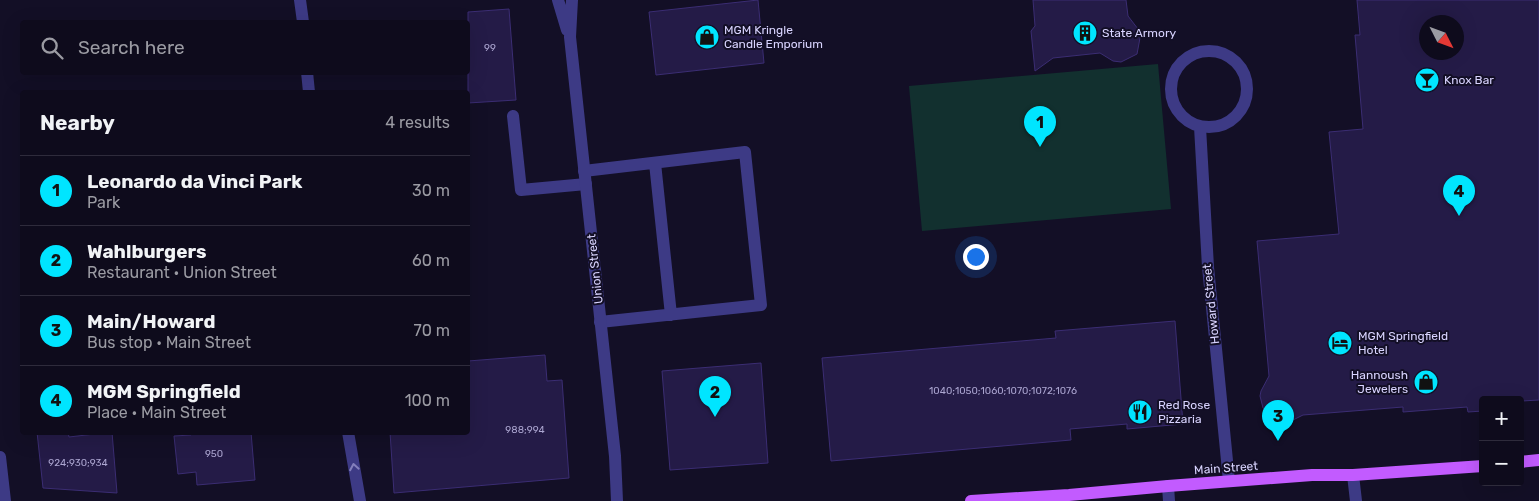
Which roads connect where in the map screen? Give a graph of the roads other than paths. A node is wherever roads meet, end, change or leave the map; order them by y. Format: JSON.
{"nodes":[{"id":1,"x":300,"y":0,"type":"edge"},
{"id":2,"x":558,"y":0,"type":"edge"},
{"id":3,"x":572,"y":0,"type":"edge"},
{"id":4,"x":302,"y":20,"type":"edge"},
{"id":5,"x":570,"y":37,"type":"junction"},
{"id":6,"x":307,"y":75,"type":"edge"},
{"id":7,"x":309,"y":90,"type":"edge"},
{"id":8,"x":513,"y":116,"type":"dead end"},
{"id":9,"x":1200,"y":127,"type":"junction"},
{"id":10,"x":655,"y":163,"type":"junction"},
{"id":11,"x":585,"y":177,"type":"junction"},
{"id":12,"x":671,"y":315,"type":"junction"},
{"id":13,"x":600,"y":322,"type":"junction"},
{"id":14,"x":349,"y":435,"type":"edge"},
{"id":15,"x":0,"y":457,"type":"edge"},
{"id":16,"x":1539,"y":460,"type":"edge"},
{"id":17,"x":1524,"y":462,"type":"edge"},
{"id":18,"x":1479,"y":466,"type":"edge"},
{"id":19,"x":1353,"y":475,"type":"junction"},
{"id":20,"x":1229,"y":481,"type":"junction"},
{"id":21,"x":1168,"y":486,"type":"junction"},
{"id":22,"x":5,"y":501,"type":"edge"},
{"id":23,"x":360,"y":501,"type":"edge"},
{"id":24,"x":617,"y":501,"type":"edge"},
{"id":25,"x":971,"y":501,"type":"edge"},
{"id":26,"x":1169,"y":501,"type":"edge"},
{"id":27,"x":1356,"y":501,"type":"edge"}],
"edges":[{"from":1,"to":4,"type":"street"},
{"from":2,"to":5,"type":"street","name":"Union Street"},
{"from":3,"to":5,"type":"street","name":"Union Street"},
{"from":5,"to":11,"type":"street","name":"Union Street"},
{"from":6,"to":7,"type":"street"},
{"from":8,"to":11,"type":"street"},
{"from":9,"to":9,"type":"street"},
{"from":9,"to":20,"type":"street","name":"Howard Street"},
{"from":10,"to":11,"type":"street"},
{"from":10,"to":12,"type":"street"},
{"from":10,"to":12,"type":"street"},
{"from":11,"to":13,"type":"street","name":"Union Street"},
{"from":12,"to":13,"type":"street"},
{"from":13,"to":24,"type":"street","name":"Union Street"},
{"from":23,"to":14,"type":"street","one_way":true},
{"from":15,"to":22,"type":"street"},
{"from":16,"to":17,"type":"main road"},
{"from":18,"to":19,"type":"main road","name":"Main Street"},
{"from":19,"to":20,"type":"main road","name":"Main Street"},
{"from":19,"to":27,"type":"street"},
{"from":20,"to":21,"type":"main road","name":"Main Street"},
{"from":21,"to":25,"type":"main road","name":"Main Street"},
{"from":21,"to":26,"type":"street"}]}
